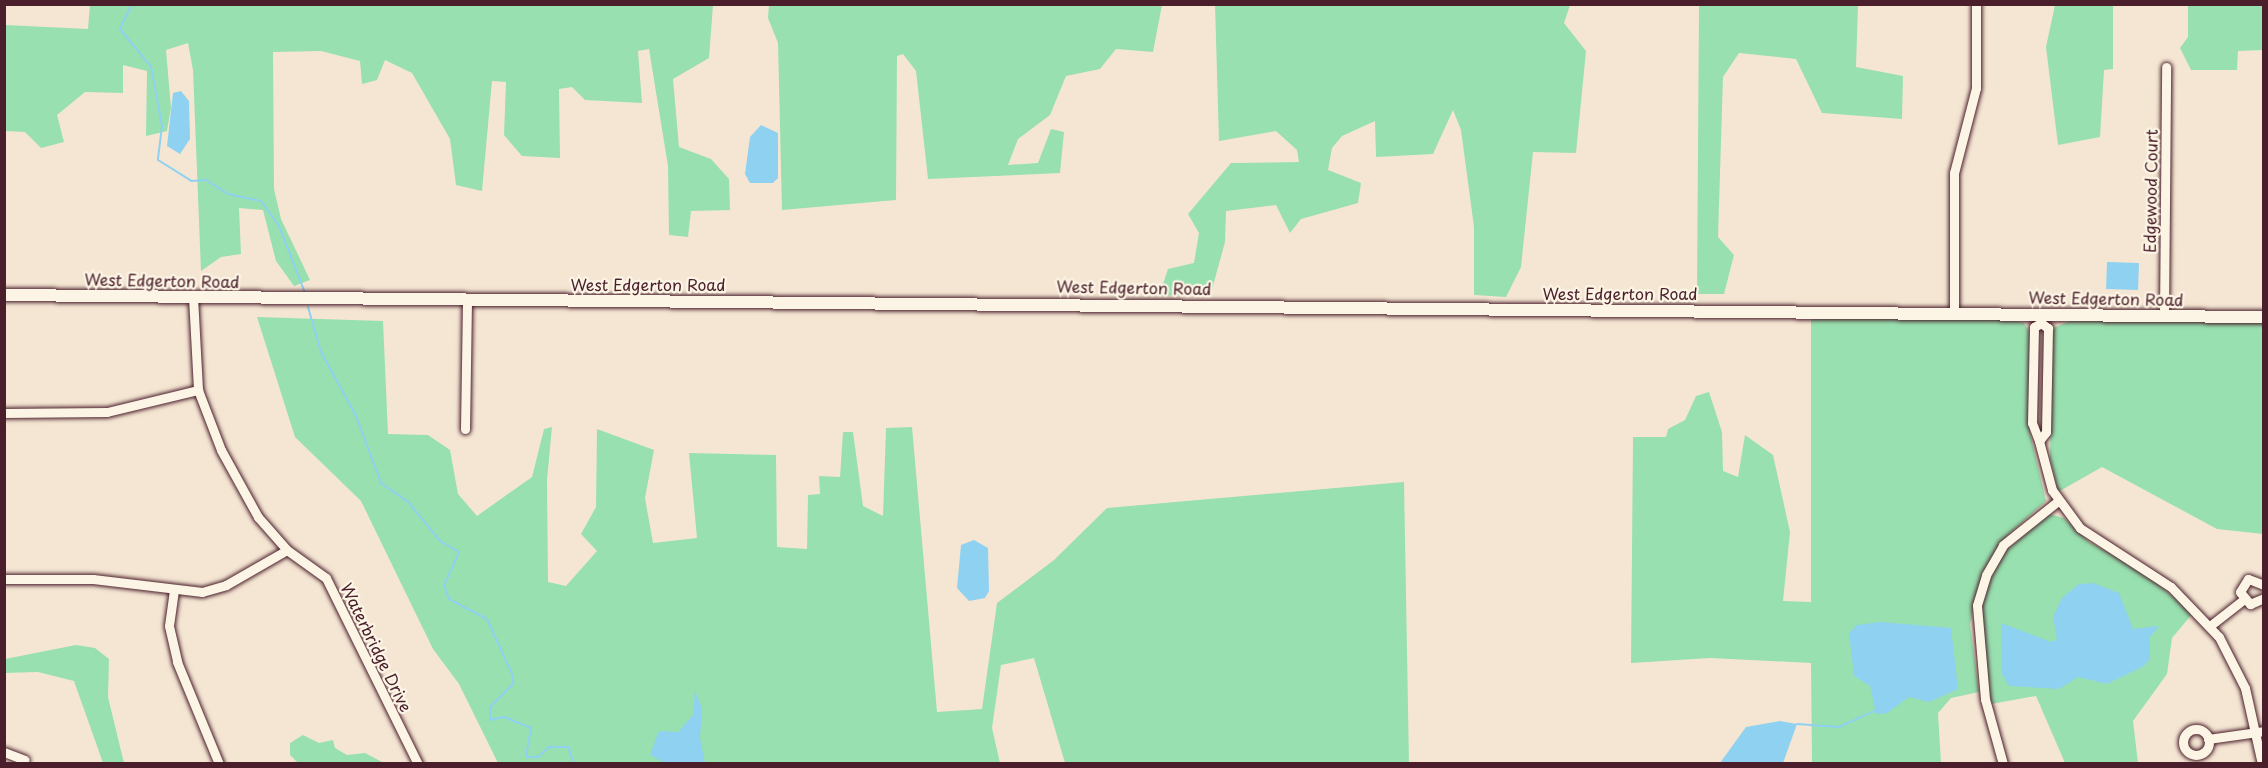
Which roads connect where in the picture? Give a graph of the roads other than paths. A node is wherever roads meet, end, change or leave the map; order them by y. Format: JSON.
{"nodes":[{"id":1,"x":1976,"y":4,"type":"edge"},
{"id":2,"x":2166,"y":67,"type":"dead end"},
{"id":3,"x":4,"y":295,"type":"edge"},
{"id":4,"x":193,"y":297,"type":"junction"},
{"id":5,"x":467,"y":299,"type":"junction"},
{"id":6,"x":1954,"y":313,"type":"junction"},
{"id":7,"x":2164,"y":316,"type":"junction"},
{"id":8,"x":2264,"y":317,"type":"edge"},
{"id":9,"x":2041,"y":319,"type":"junction"},
{"id":10,"x":198,"y":390,"type":"junction"},
{"id":11,"x":4,"y":413,"type":"edge"},
{"id":12,"x":465,"y":429,"type":"dead end"},
{"id":13,"x":2039,"y":441,"type":"junction"},
{"id":14,"x":2058,"y":501,"type":"junction"},
{"id":15,"x":287,"y":550,"type":"junction"},
{"id":16,"x":4,"y":579,"type":"edge"},
{"id":17,"x":2264,"y":585,"type":"edge"},
{"id":18,"x":174,"y":590,"type":"junction"},
{"id":19,"x":2264,"y":598,"type":"edge"},
{"id":20,"x":2243,"y":600,"type":"junction"},
{"id":21,"x":2211,"y":626,"type":"junction"},
{"id":22,"x":2260,"y":732,"type":"edge"},
{"id":23,"x":2208,"y":739,"type":"dead end"},
{"id":24,"x":4,"y":752,"type":"edge"},
{"id":25,"x":25,"y":760,"type":"dead end"},
{"id":26,"x":219,"y":764,"type":"edge"},
{"id":27,"x":418,"y":764,"type":"edge"},
{"id":28,"x":2003,"y":764,"type":"edge"},
{"id":29,"x":2262,"y":764,"type":"edge"}],
"edges":[{"from":1,"to":6,"type":"street"},
{"from":2,"to":7,"type":"street","name":"Edgewood Court"},
{"from":3,"to":4,"type":"street","name":"West Edgerton Road"},
{"from":4,"to":5,"type":"street","name":"West Edgerton Road"},
{"from":4,"to":10,"type":"street","name":"Waterbridge Drive"},
{"from":5,"to":6,"type":"street","name":"West Edgerton Road"},
{"from":5,"to":12,"type":"street"},
{"from":6,"to":9,"type":"street","name":"West Edgerton Road"},
{"from":7,"to":8,"type":"street","name":"West Edgerton Road"},
{"from":7,"to":9,"type":"street","name":"West Edgerton Road"},
{"from":9,"to":13,"type":"street"},
{"from":9,"to":13,"type":"street"},
{"from":10,"to":11,"type":"street"},
{"from":10,"to":15,"type":"street","name":"Waterbridge Drive"},
{"from":13,"to":14,"type":"street"},
{"from":14,"to":21,"type":"street"},
{"from":14,"to":28,"type":"street"},
{"from":15,"to":18,"type":"street"},
{"from":15,"to":27,"type":"street","name":"Waterbridge Drive"},
{"from":16,"to":18,"type":"street"},
{"from":17,"to":20,"type":"street"},
{"from":18,"to":26,"type":"street"},
{"from":19,"to":20,"type":"street"},
{"from":20,"to":21,"type":"street"},
{"from":21,"to":22,"type":"street"},
{"from":22,"to":23,"type":"street"},
{"from":22,"to":29,"type":"street"},
{"from":24,"to":25,"type":"street"}]}
